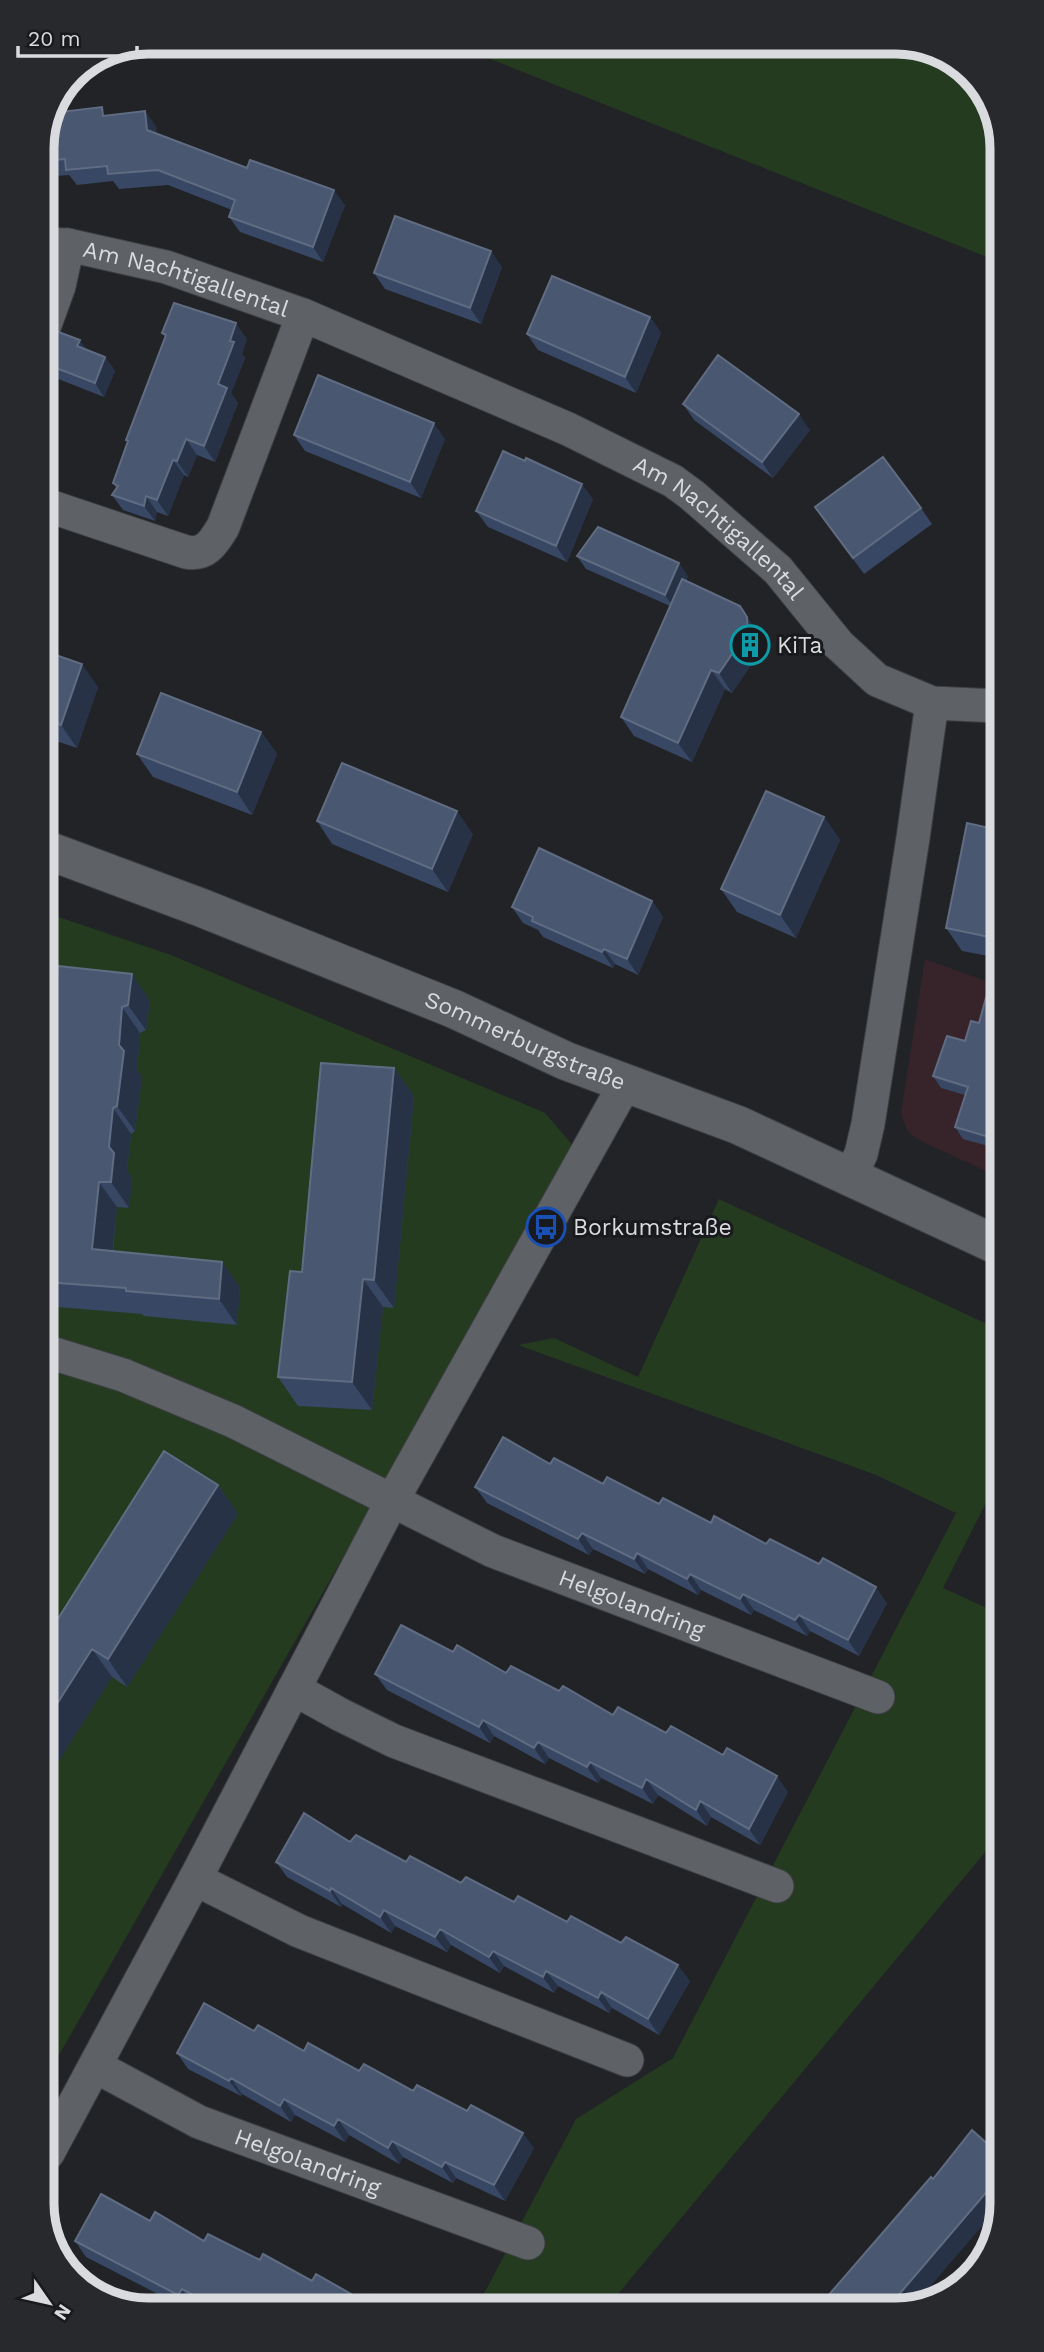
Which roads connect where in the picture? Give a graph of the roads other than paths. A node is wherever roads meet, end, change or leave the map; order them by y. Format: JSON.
{"nodes":[{"id":1,"x":55,"y":244,"type":"edge"},
{"id":2,"x":54,"y":300,"type":"edge"},
{"id":3,"x":303,"y":315,"type":"junction"},
{"id":4,"x":54,"y":508,"type":"edge"},
{"id":5,"x":932,"y":703,"type":"junction"},
{"id":6,"x":990,"y":706,"type":"edge"},
{"id":7,"x":54,"y":853,"type":"edge"},
{"id":8,"x":625,"y":1084,"type":"junction"},
{"id":9,"x":849,"y":1178,"type":"junction"},
{"id":10,"x":990,"y":1242,"type":"edge"},
{"id":11,"x":54,"y":1354,"type":"edge"},
{"id":12,"x":393,"y":1499,"type":"junction"},
{"id":13,"x":294,"y":1689,"type":"junction"},
{"id":14,"x":878,"y":1697,"type":"dead end"},
{"id":15,"x":195,"y":1879,"type":"junction"},
{"id":16,"x":777,"y":1886,"type":"dead end"},
{"id":17,"x":627,"y":2060,"type":"dead end"},
{"id":18,"x":94,"y":2066,"type":"junction"},
{"id":19,"x":54,"y":2142,"type":"edge"},
{"id":20,"x":528,"y":2243,"type":"dead end"}],
"edges":[{"from":1,"to":2,"type":"street","name":"Am Nachtigallental"},
{"from":1,"to":3,"type":"street","name":"Am Nachtigallental"},
{"from":3,"to":4,"type":"street","name":"Am Nachtigallental"},
{"from":3,"to":5,"type":"street","name":"Am Nachtigallental"},
{"from":5,"to":6,"type":"street"},
{"from":5,"to":9,"type":"street"},
{"from":7,"to":8,"type":"street","name":"Sommerburgstraße"},
{"from":8,"to":9,"type":"street","name":"Sommerburgstraße"},
{"from":8,"to":12,"type":"street"},
{"from":9,"to":10,"type":"street","name":"Sommerburgstraße"},
{"from":11,"to":12,"type":"street"},
{"from":12,"to":13,"type":"street"},
{"from":12,"to":14,"type":"street","name":"Helgolandring"},
{"from":13,"to":15,"type":"street"},
{"from":13,"to":16,"type":"street"},
{"from":15,"to":17,"type":"street"},
{"from":15,"to":18,"type":"street"},
{"from":18,"to":19,"type":"street"},
{"from":18,"to":20,"type":"street","name":"Helgolandring"}]}
